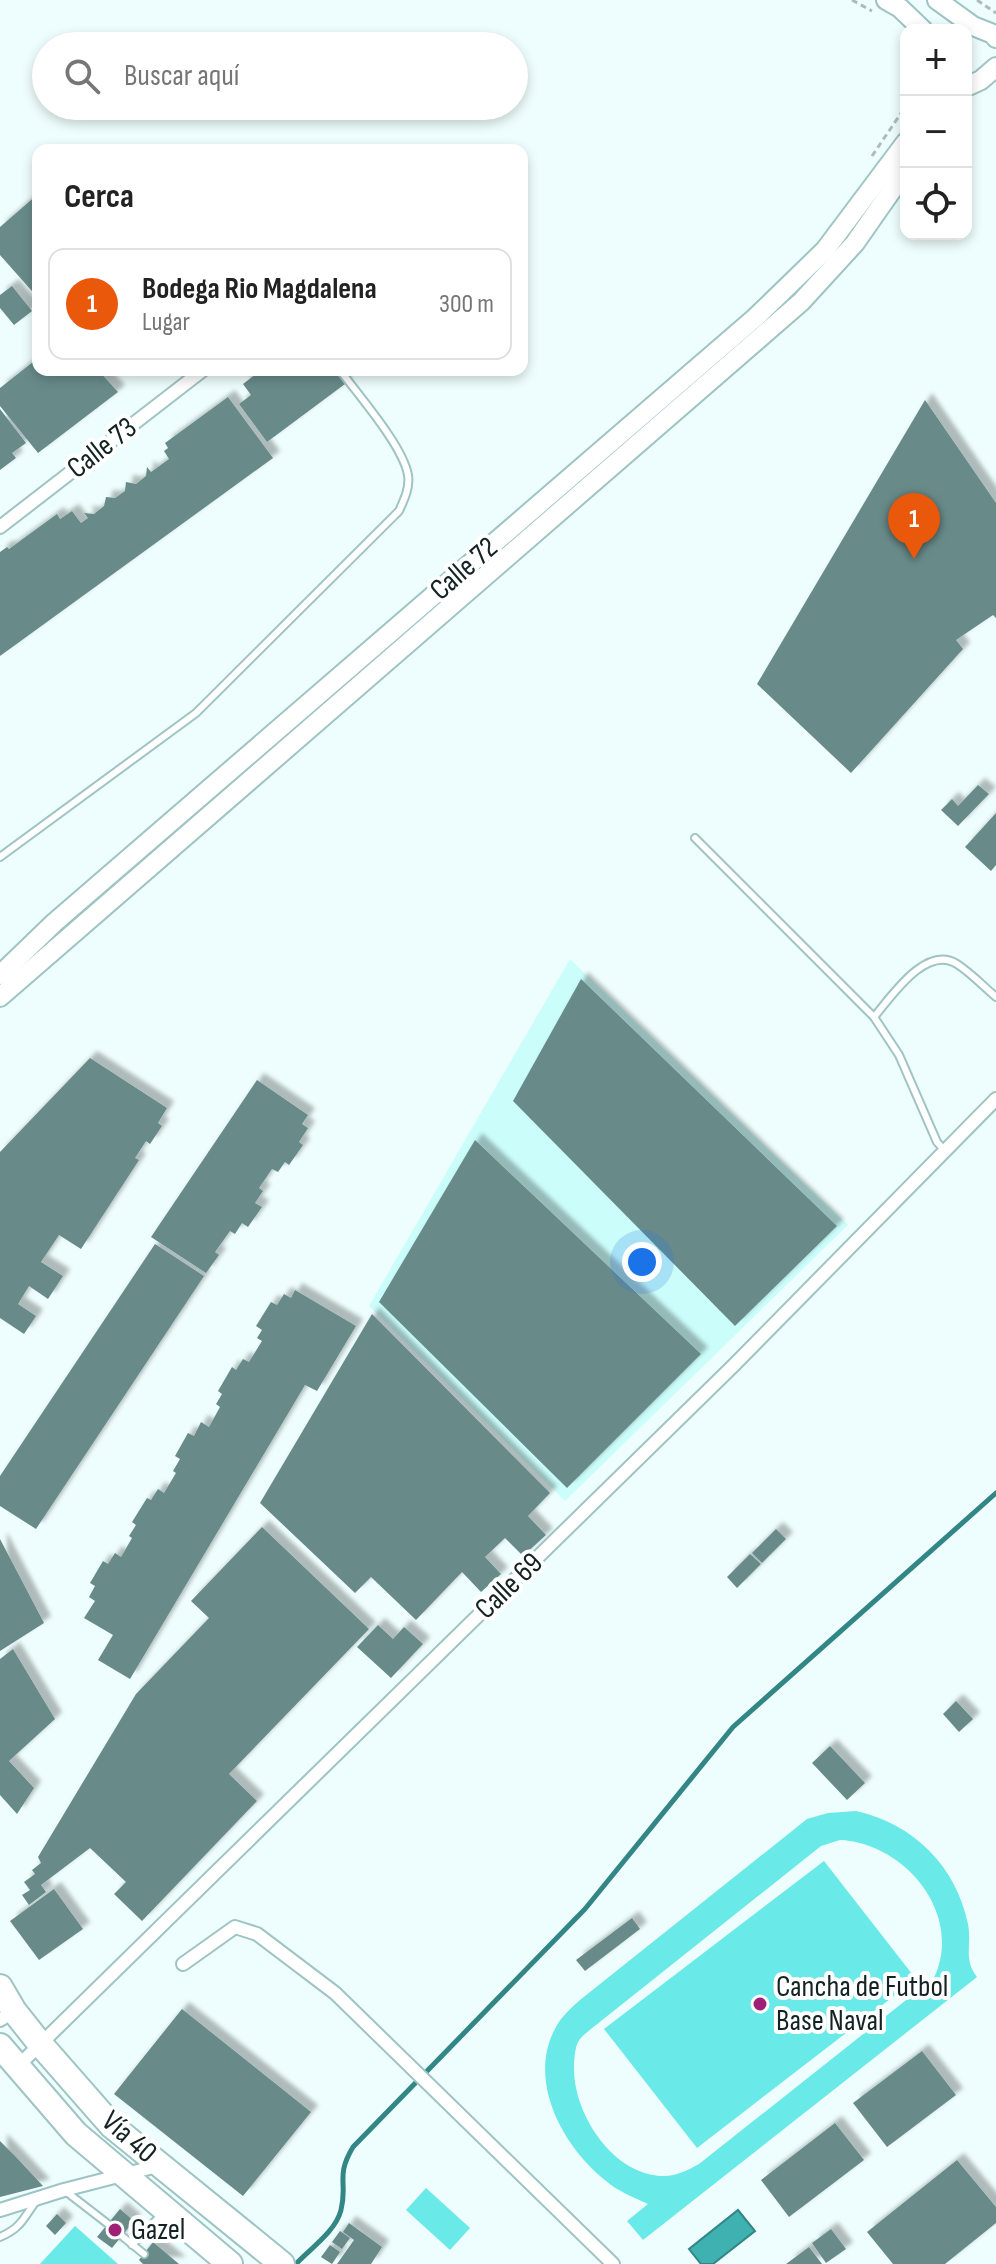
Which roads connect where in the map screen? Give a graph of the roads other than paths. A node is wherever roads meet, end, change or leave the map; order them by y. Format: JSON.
{"nodes":[{"id":1,"x":886,"y":0,"type":"edge"},
{"id":2,"x":937,"y":0,"type":"edge"},
{"id":3,"x":917,"y":24,"type":"edge"},
{"id":4,"x":963,"y":24,"type":"edge"},
{"id":5,"x":972,"y":30,"type":"edge"},
{"id":6,"x":996,"y":38,"type":"edge"},
{"id":7,"x":996,"y":67,"type":"edge"},
{"id":8,"x":977,"y":82,"type":"edge"},
{"id":9,"x":900,"y":150,"type":"edge"},
{"id":10,"x":900,"y":179,"type":"edge"},
{"id":11,"x":195,"y":376,"type":"edge"},
{"id":12,"x":344,"y":376,"type":"edge"},
{"id":13,"x":0,"y":527,"type":"edge"},
{"id":14,"x":695,"y":838,"type":"dead end"},
{"id":15,"x":0,"y":857,"type":"edge"},
{"id":16,"x":0,"y":975,"type":"edge"},
{"id":17,"x":0,"y":997,"type":"edge"},
{"id":18,"x":996,"y":997,"type":"edge"},
{"id":19,"x":874,"y":1017,"type":"junction"},
{"id":20,"x":996,"y":1099,"type":"edge"},
{"id":21,"x":945,"y":1151,"type":"junction"},
{"id":22,"x":183,"y":1964,"type":"dead end"},
{"id":23,"x":0,"y":1987,"type":"edge"},
{"id":24,"x":7,"y":2016,"type":"edge"},
{"id":25,"x":41,"y":2045,"type":"junction"},
{"id":26,"x":0,"y":2046,"type":"edge"},
{"id":27,"x":17,"y":2067,"type":"junction"},
{"id":28,"x":161,"y":2165,"type":"junction"},
{"id":29,"x":126,"y":2176,"type":"junction"},
{"id":30,"x":64,"y":2190,"type":"junction"},
{"id":31,"x":37,"y":2200,"type":"junction"},
{"id":32,"x":166,"y":2209,"type":"junction"},
{"id":33,"x":0,"y":2210,"type":"edge"},
{"id":34,"x":108,"y":2224,"type":"dead end"},
{"id":35,"x":122,"y":2236,"type":"dead end"},
{"id":36,"x":0,"y":2237,"type":"edge"},
{"id":37,"x":132,"y":2245,"type":"junction"},
{"id":38,"x":144,"y":2254,"type":"dead end"},
{"id":39,"x":216,"y":2257,"type":"edge"},
{"id":40,"x":278,"y":2263,"type":"edge"},
{"id":41,"x":613,"y":2264,"type":"edge"}],
"edges":[{"from":1,"to":3,"type":"main road"},
{"from":2,"to":4,"type":"main road"},
{"from":5,"to":6,"type":"main road"},
{"from":7,"to":8,"type":"main road"},
{"from":9,"to":16,"type":"main road","name":"Calle 72"},
{"from":10,"to":17,"type":"main road","name":"Calle 72"},
{"from":11,"to":13,"type":"street","name":"Calle 73"},
{"from":12,"to":15,"type":"lane"},
{"from":14,"to":19,"type":"lane"},
{"from":18,"to":19,"type":"lane"},
{"from":19,"to":21,"type":"lane"},
{"from":20,"to":21,"type":"street","name":"Calle 69"},
{"from":21,"to":25,"type":"street","name":"Calle 69"},
{"from":22,"to":41,"type":"street"},
{"from":23,"to":24,"type":"highway","name":"Vía 40"},
{"from":24,"to":25,"type":"highway","name":"Vía 40"},
{"from":25,"to":27,"type":"street","name":"Calle 69"},
{"from":25,"to":28,"type":"highway","name":"Vía 40"},
{"from":26,"to":27,"type":"highway","name":"Vía 40"},
{"from":27,"to":29,"type":"highway","name":"Vía 40"},
{"from":28,"to":29,"type":"street"},
{"from":28,"to":40,"type":"highway","name":"Vía 40"},
{"from":29,"to":30,"type":"street"},
{"from":29,"to":32,"type":"highway","name":"Vía 40"},
{"from":30,"to":31,"type":"street"},
{"from":30,"to":34,"type":"lane"},
{"from":31,"to":33,"type":"street"},
{"from":31,"to":36,"type":"lane"},
{"from":32,"to":37,"type":"lane"},
{"from":32,"to":39,"type":"highway","name":"Vía 40"},
{"from":35,"to":37,"type":"lane"},
{"from":37,"to":38,"type":"lane"}]}
